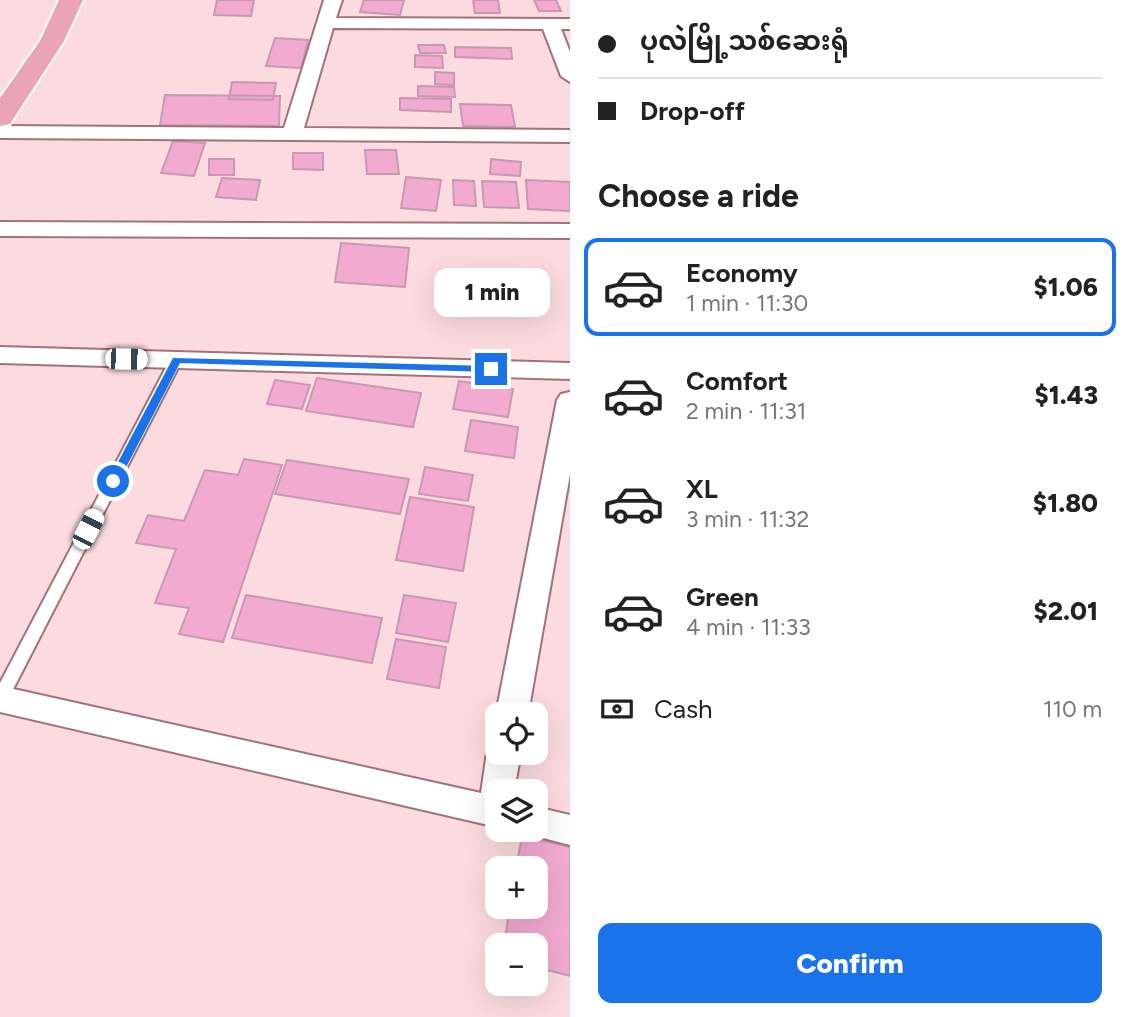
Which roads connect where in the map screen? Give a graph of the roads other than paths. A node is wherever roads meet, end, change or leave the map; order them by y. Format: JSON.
{"nodes":[{"id":1,"x":71,"y":0,"type":"edge"},
{"id":2,"x":333,"y":0,"type":"edge"},
{"id":3,"x":325,"y":23,"type":"junction"},
{"id":4,"x":550,"y":23,"type":"junction"},
{"id":5,"x":570,"y":24,"type":"edge"},
{"id":6,"x":570,"y":76,"type":"edge"},
{"id":7,"x":8,"y":95,"type":"edge"},
{"id":8,"x":0,"y":118,"type":"edge"},
{"id":9,"x":0,"y":132,"type":"edge"},
{"id":10,"x":292,"y":135,"type":"junction"},
{"id":11,"x":570,"y":136,"type":"edge"},
{"id":12,"x":0,"y":229,"type":"edge"},
{"id":13,"x":570,"y":232,"type":"edge"},
{"id":14,"x":0,"y":355,"type":"edge"},
{"id":15,"x":176,"y":360,"type":"junction"},
{"id":16,"x":570,"y":372,"type":"edge"},
{"id":17,"x":570,"y":400,"type":"edge"},
{"id":18,"x":0,"y":698,"type":"edge"},
{"id":19,"x":514,"y":702,"type":"edge"},
{"id":20,"x":485,"y":800,"type":"edge"},
{"id":21,"x":548,"y":824,"type":"edge"},
{"id":22,"x":570,"y":830,"type":"edge"}],
"edges":[{"from":1,"to":7,"type":"main road"},
{"from":2,"to":3,"type":"street"},
{"from":3,"to":4,"type":"street"},
{"from":3,"to":10,"type":"street"},
{"from":4,"to":5,"type":"street"},
{"from":4,"to":6,"type":"street"},
{"from":7,"to":8,"type":"main road"},
{"from":9,"to":10,"type":"street"},
{"from":10,"to":11,"type":"street"},
{"from":12,"to":13,"type":"street"},
{"from":14,"to":15,"type":"street"},
{"from":15,"to":16,"type":"street"},
{"from":15,"to":18,"type":"lane"},
{"from":17,"to":19,"type":"street"},
{"from":18,"to":20,"type":"street"},
{"from":21,"to":22,"type":"street"}]}
